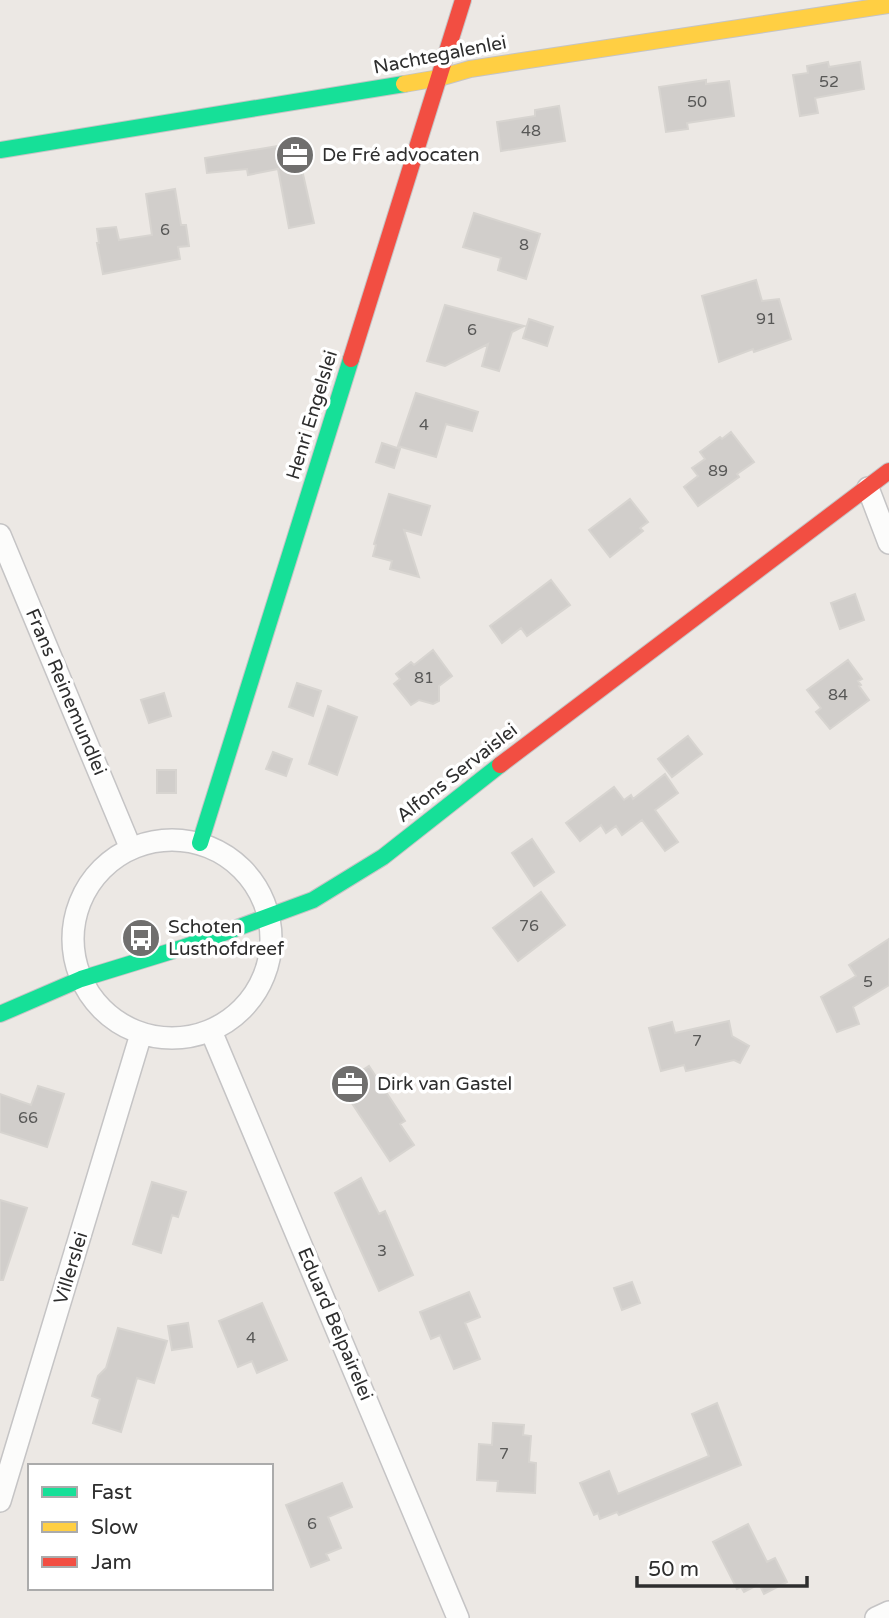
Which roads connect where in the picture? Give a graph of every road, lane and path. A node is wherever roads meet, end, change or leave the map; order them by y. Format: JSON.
{"nodes":[{"id":1,"x":463,"y":0,"type":"edge"},
{"id":2,"x":889,"y":5,"type":"edge"},
{"id":3,"x":439,"y":78,"type":"junction"},
{"id":4,"x":0,"y":150,"type":"edge"},
{"id":5,"x":889,"y":471,"type":"edge"},
{"id":6,"x":868,"y":488,"type":"junction"},
{"id":7,"x":0,"y":536,"type":"edge"},
{"id":8,"x":889,"y":543,"type":"edge"},
{"id":9,"x":200,"y":843,"type":"junction"},
{"id":10,"x":131,"y":849,"type":"junction"},
{"id":11,"x":269,"y":916,"type":"junction"},
{"id":12,"x":81,"y":979,"type":"junction"},
{"id":13,"x":0,"y":1014,"type":"edge"},
{"id":14,"x":211,"y":1031,"type":"junction"},
{"id":15,"x":141,"y":1034,"type":"junction"},
{"id":16,"x":0,"y":1501,"type":"edge"},
{"id":17,"x":889,"y":1612,"type":"edge"},
{"id":18,"x":458,"y":1618,"type":"edge"},
{"id":19,"x":876,"y":1618,"type":"edge"}],
"edges":[{"from":1,"to":3,"type":"street","name":"Henri Engelslei"},
{"from":2,"to":3,"type":"street","name":"Nachtegalenlei"},
{"from":3,"to":4,"type":"street","name":"Nachtegalenlei"},
{"from":3,"to":9,"type":"street","name":"Henri Engelslei"},
{"from":5,"to":6,"type":"street","name":"Alfons Servaislei"},
{"from":6,"to":8,"type":"street"},
{"from":6,"to":11,"type":"street","name":"Alfons Servaislei"},
{"from":7,"to":10,"type":"street","name":"Frans Reinemundlei"},
{"from":9,"to":10,"type":"street"},
{"from":9,"to":11,"type":"street"},
{"from":10,"to":12,"type":"street"},
{"from":11,"to":12,"type":"street","name":"Alfons Servaislei"},
{"from":11,"to":14,"type":"street"},
{"from":12,"to":13,"type":"street","name":"Alfons Servaislei"},
{"from":12,"to":15,"type":"street"},
{"from":14,"to":15,"type":"street"},
{"from":14,"to":18,"type":"street","name":"Eduard Belpairelei"},
{"from":15,"to":16,"type":"street","name":"Villerslei"},
{"from":17,"to":19,"type":"street"}]}
